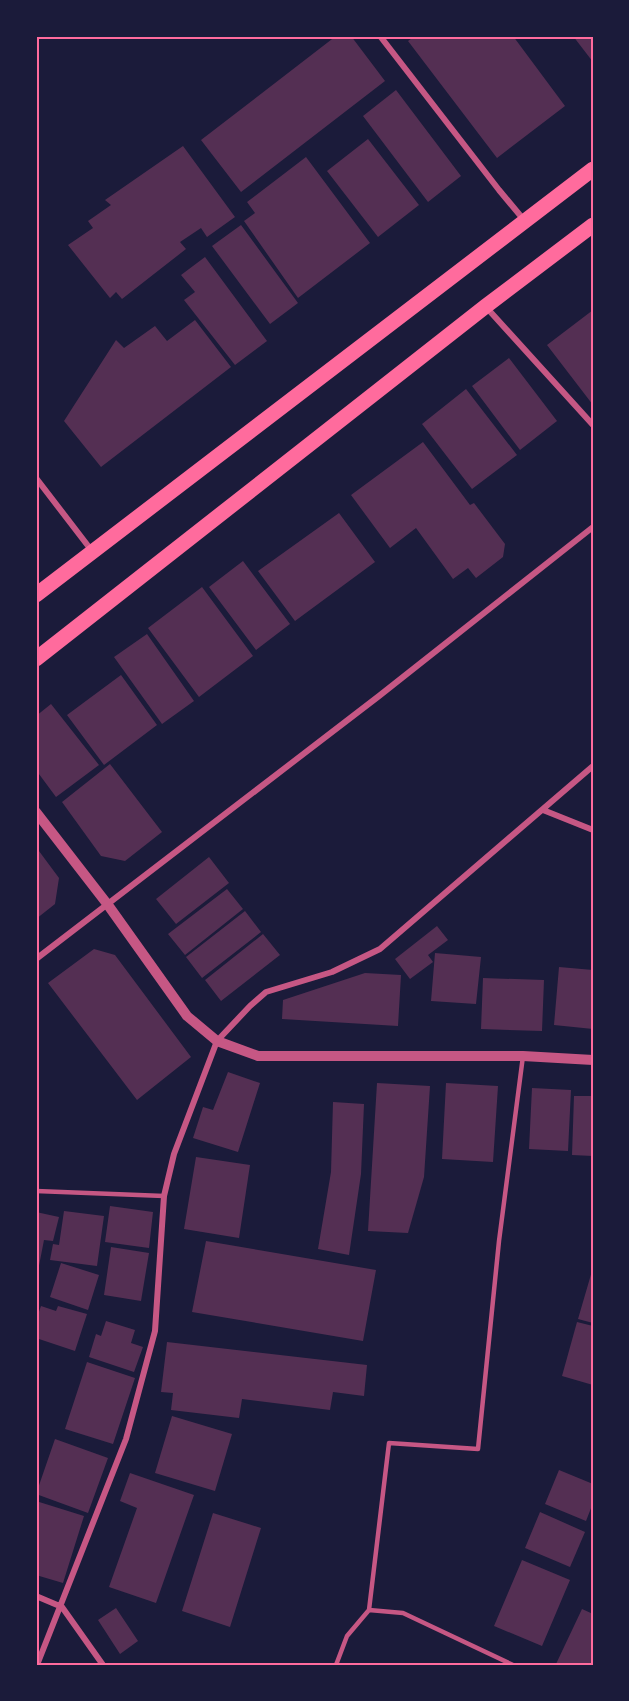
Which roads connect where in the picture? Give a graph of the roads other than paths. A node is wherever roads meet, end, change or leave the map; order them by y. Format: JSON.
{"nodes":[{"id":1,"x":380,"y":36,"type":"edge"},
{"id":2,"x":593,"y":169,"type":"edge"},
{"id":3,"x":525,"y":221,"type":"junction"},
{"id":4,"x":593,"y":225,"type":"edge"},
{"id":5,"x":486,"y":306,"type":"junction"},
{"id":6,"x":593,"y":425,"type":"edge"},
{"id":7,"x":36,"y":478,"type":"edge"},
{"id":8,"x":593,"y":527,"type":"edge"},
{"id":9,"x":92,"y":551,"type":"junction"},
{"id":10,"x":36,"y":595,"type":"edge"},
{"id":11,"x":36,"y":659,"type":"edge"},
{"id":12,"x":593,"y":766,"type":"edge"},
{"id":13,"x":543,"y":810,"type":"junction"},
{"id":14,"x":36,"y":812,"type":"edge"},
{"id":15,"x":593,"y":830,"type":"edge"},
{"id":16,"x":108,"y":905,"type":"junction"},
{"id":17,"x":36,"y":959,"type":"edge"},
{"id":18,"x":216,"y":1041,"type":"junction"},
{"id":19,"x":523,"y":1056,"type":"junction"},
{"id":20,"x":593,"y":1060,"type":"edge"},
{"id":21,"x":36,"y":1191,"type":"edge"},
{"id":22,"x":165,"y":1196,"type":"junction"},
{"id":23,"x":36,"y":1596,"type":"edge"},
{"id":24,"x":62,"y":1607,"type":"junction"},
{"id":25,"x":369,"y":1610,"type":"junction"},
{"id":26,"x":38,"y":1665,"type":"edge"},
{"id":27,"x":103,"y":1665,"type":"edge"},
{"id":28,"x":336,"y":1665,"type":"edge"},
{"id":29,"x":513,"y":1665,"type":"edge"}],
"edges":[{"from":1,"to":3,"type":"street"},
{"from":2,"to":3,"type":"main road"},
{"from":3,"to":9,"type":"main road"},
{"from":4,"to":5,"type":"main road"},
{"from":5,"to":6,"type":"street"},
{"from":5,"to":11,"type":"main road"},
{"from":7,"to":9,"type":"street"},
{"from":8,"to":16,"type":"street"},
{"from":9,"to":10,"type":"main road"},
{"from":12,"to":13,"type":"street"},
{"from":13,"to":15,"type":"street"},
{"from":13,"to":18,"type":"street"},
{"from":14,"to":16,"type":"street"},
{"from":16,"to":17,"type":"street"},
{"from":16,"to":18,"type":"street"},
{"from":18,"to":19,"type":"street"},
{"from":18,"to":22,"type":"street"},
{"from":19,"to":20,"type":"street"},
{"from":19,"to":25,"type":"lane"},
{"from":21,"to":22,"type":"lane"},
{"from":22,"to":24,"type":"street"},
{"from":23,"to":24,"type":"street"},
{"from":24,"to":26,"type":"street"},
{"from":24,"to":27,"type":"street"},
{"from":25,"to":28,"type":"lane"},
{"from":25,"to":29,"type":"lane"}]}
